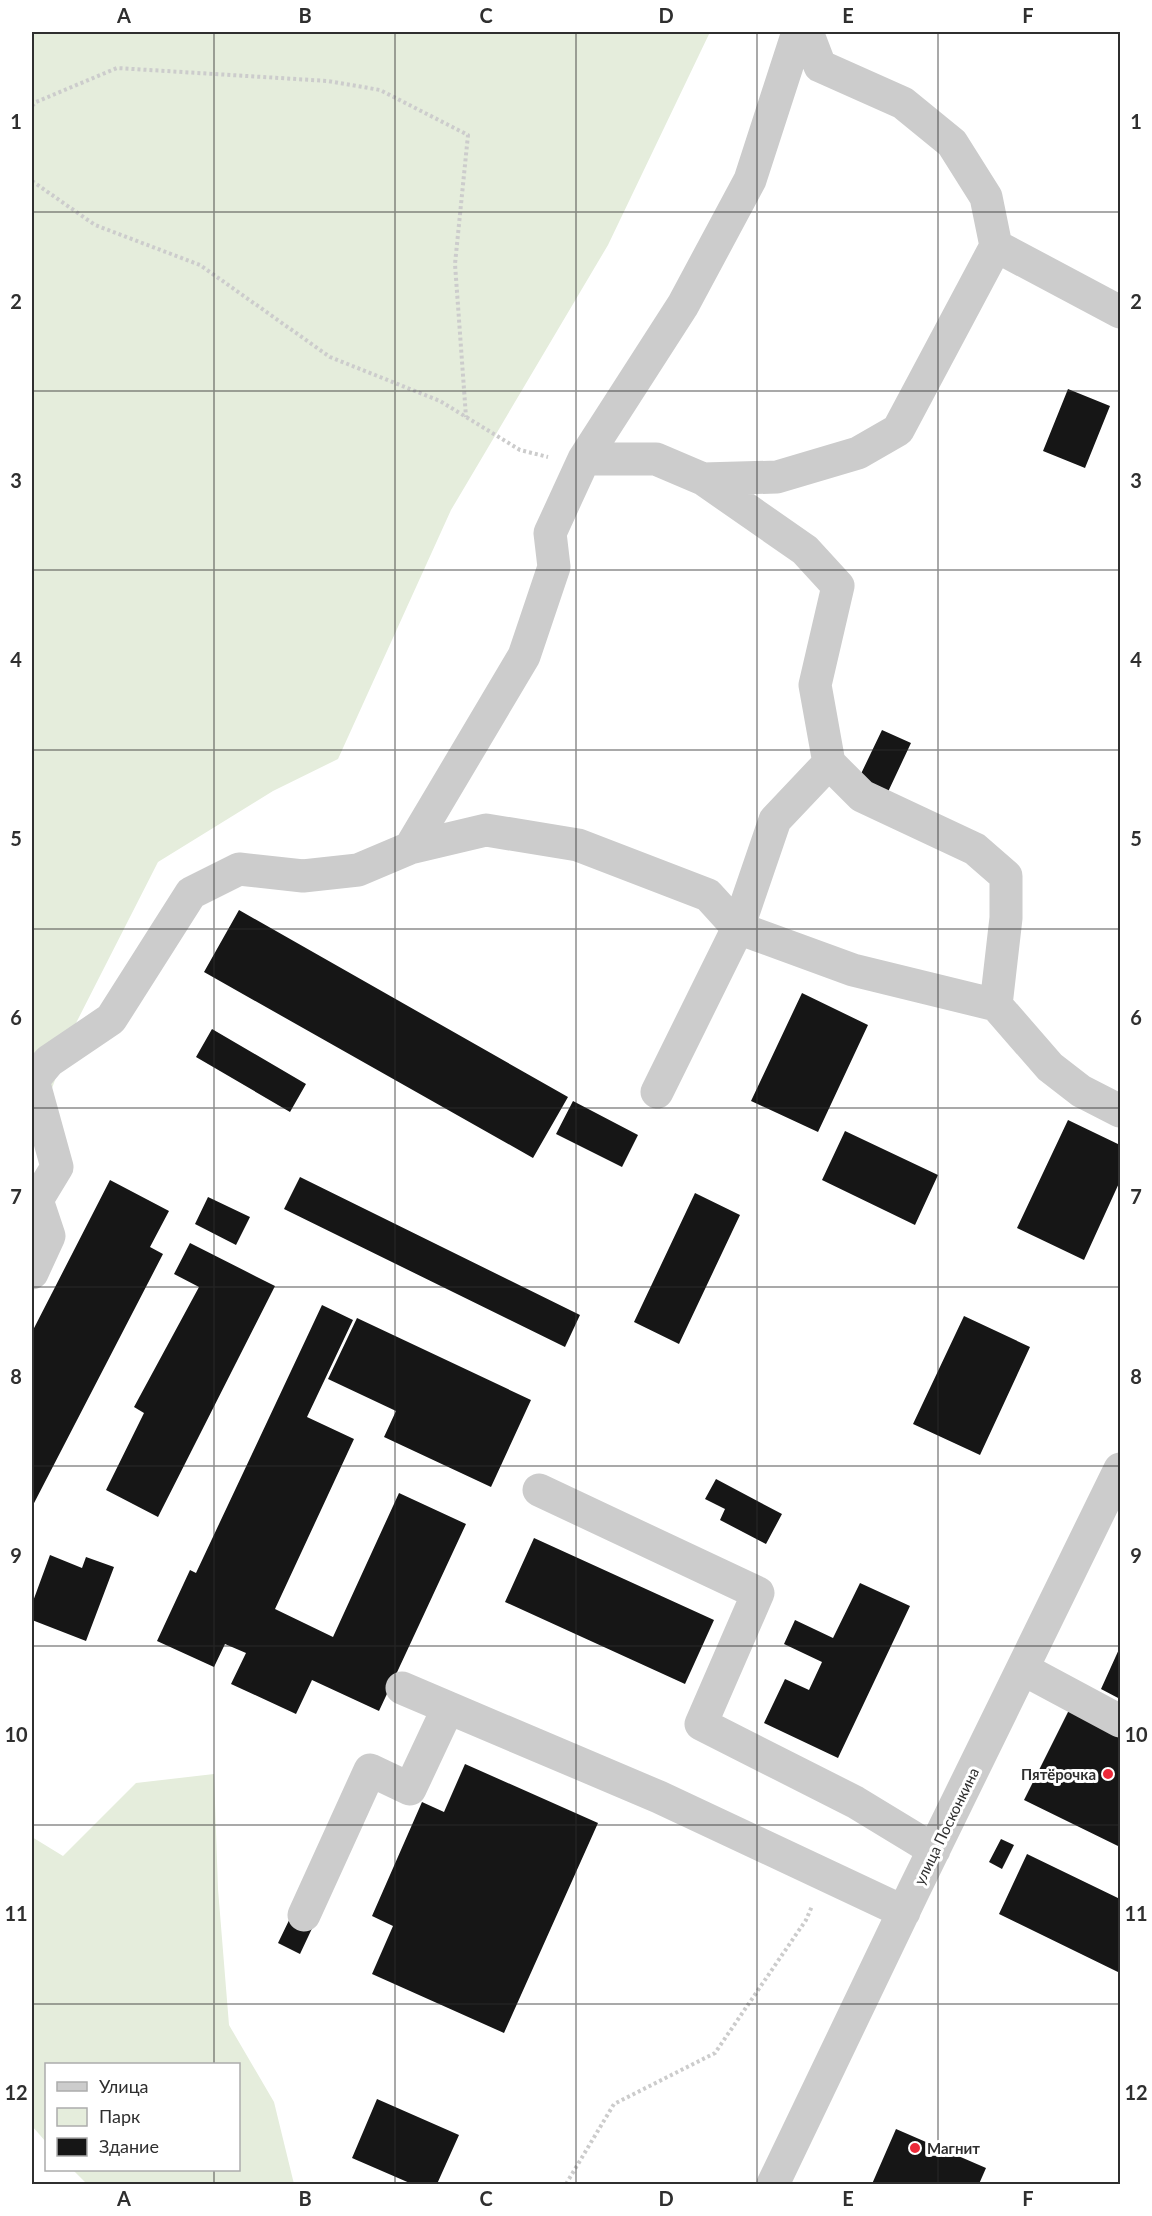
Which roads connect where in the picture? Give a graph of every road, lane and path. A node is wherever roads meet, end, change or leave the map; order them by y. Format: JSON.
{"nodes":[{"id":1,"x":798,"y":32,"type":"edge"},
{"id":2,"x":807,"y":32,"type":"edge"},
{"id":3,"x":32,"y":106,"type":"edge"},
{"id":4,"x":32,"y":181,"type":"edge"},
{"id":5,"x":996,"y":246,"type":"junction"},
{"id":6,"x":1120,"y":312,"type":"edge"},
{"id":7,"x":466,"y":417,"type":"junction"},
{"id":8,"x":584,"y":459,"type":"junction"},
{"id":9,"x":703,"y":479,"type":"junction"},
{"id":10,"x":829,"y":763,"type":"junction"},
{"id":11,"x":410,"y":848,"type":"junction"},
{"id":12,"x":738,"y":928,"type":"junction"},
{"id":13,"x":996,"y":1005,"type":"junction"},
{"id":14,"x":657,"y":1092,"type":"dead end"},
{"id":15,"x":1120,"y":1111,"type":"edge"},
{"id":16,"x":32,"y":1273,"type":"edge"},
{"id":17,"x":1120,"y":1469,"type":"edge"},
{"id":18,"x":539,"y":1490,"type":"dead end"},
{"id":19,"x":1023,"y":1669,"type":"junction"},
{"id":20,"x":402,"y":1688,"type":"dead end"},
{"id":21,"x":448,"y":1708,"type":"junction"},
{"id":22,"x":1120,"y":1720,"type":"edge"},
{"id":23,"x":934,"y":1850,"type":"junction"},
{"id":24,"x":826,"y":1875,"type":"junction"},
{"id":25,"x":904,"y":1912,"type":"junction"},
{"id":26,"x":304,"y":1915,"type":"dead end"},
{"id":27,"x":566,"y":2184,"type":"edge"},
{"id":28,"x":773,"y":2184,"type":"edge"}],
"edges":[{"from":1,"to":8,"type":"street"},
{"from":2,"to":5,"type":"street"},
{"from":3,"to":7,"type":"path"},
{"from":4,"to":7,"type":"path"},
{"from":5,"to":6,"type":"street"},
{"from":5,"to":9,"type":"street"},
{"from":7,"to":8,"type":"path"},
{"from":8,"to":9,"type":"street"},
{"from":8,"to":11,"type":"street"},
{"from":9,"to":10,"type":"street"},
{"from":10,"to":12,"type":"street"},
{"from":10,"to":13,"type":"street"},
{"from":11,"to":12,"type":"street"},
{"from":11,"to":16,"type":"street"},
{"from":12,"to":13,"type":"street"},
{"from":12,"to":14,"type":"street"},
{"from":13,"to":15,"type":"street"},
{"from":17,"to":19,"type":"street","name":"улица Посконкина"},
{"from":18,"to":23,"type":"street"},
{"from":19,"to":22,"type":"street"},
{"from":19,"to":23,"type":"street","name":"улица Посконкина"},
{"from":20,"to":21,"type":"street"},
{"from":21,"to":24,"type":"street"},
{"from":21,"to":26,"type":"street"},
{"from":23,"to":25,"type":"street","name":"улица Посконкина"},
{"from":24,"to":25,"type":"street"},
{"from":24,"to":27,"type":"path"},
{"from":25,"to":28,"type":"street","name":"улица Посконкина"}]}
